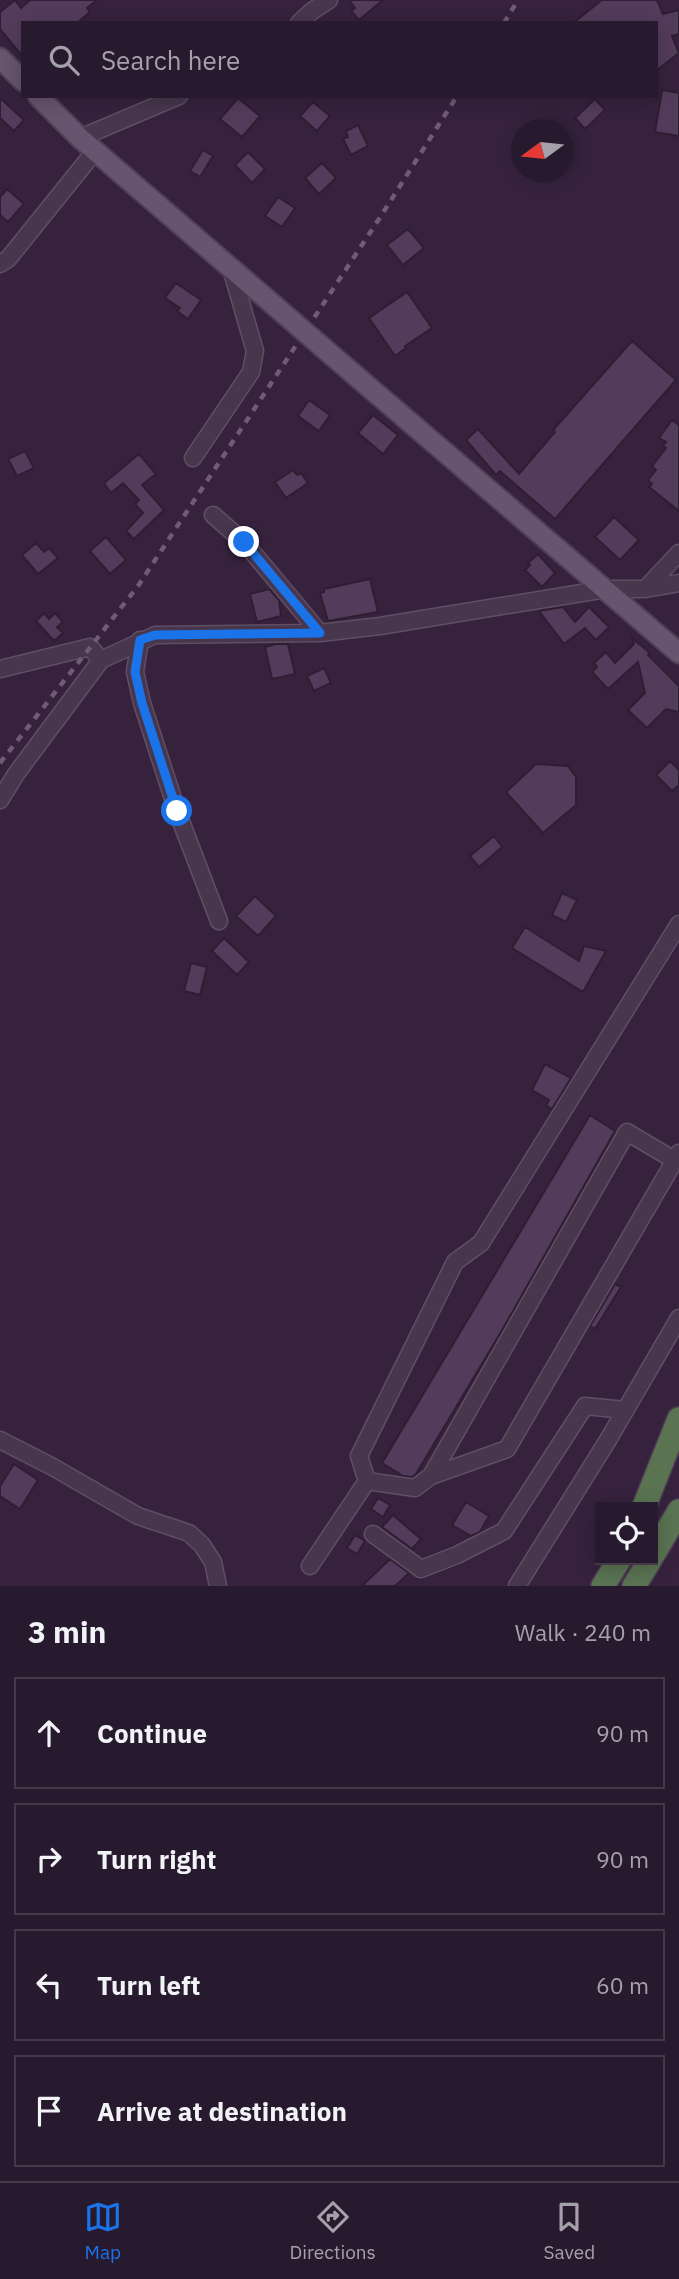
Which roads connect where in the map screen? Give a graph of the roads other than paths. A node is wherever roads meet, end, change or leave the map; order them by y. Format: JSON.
{"nodes":[{"id":1,"x":329,"y":0,"type":"edge"},
{"id":2,"x":301,"y":21,"type":"edge"},
{"id":3,"x":0,"y":58,"type":"edge"},
{"id":4,"x":21,"y":79,"type":"edge"},
{"id":5,"x":40,"y":98,"type":"edge"},
{"id":6,"x":174,"y":98,"type":"edge"},
{"id":7,"x":80,"y":138,"type":"junction"},
{"id":8,"x":95,"y":151,"type":"junction"},
{"id":9,"x":0,"y":264,"type":"edge"},
{"id":10,"x":230,"y":265,"type":"junction"},
{"id":11,"x":194,"y":458,"type":"dead end"},
{"id":12,"x":213,"y":515,"type":"dead end"},
{"id":13,"x":679,"y":553,"type":"edge"},
{"id":14,"x":679,"y":583,"type":"edge"},
{"id":15,"x":606,"y":589,"type":"junction"},
{"id":16,"x":645,"y":589,"type":"junction"},
{"id":17,"x":320,"y":633,"type":"junction"},
{"id":18,"x":140,"y":640,"type":"junction"},
{"id":19,"x":679,"y":653,"type":"edge"},
{"id":20,"x":101,"y":660,"type":"junction"},
{"id":21,"x":0,"y":669,"type":"edge"},
{"id":22,"x":0,"y":800,"type":"edge"},
{"id":23,"x":219,"y":921,"type":"dead end"},
{"id":24,"x":679,"y":924,"type":"edge"},
{"id":25,"x":677,"y":1156,"type":"edge"},
{"id":26,"x":679,"y":1318,"type":"edge"},
{"id":27,"x":625,"y":1410,"type":"junction"},
{"id":28,"x":679,"y":1419,"type":"edge"},
{"id":29,"x":0,"y":1440,"type":"edge"},
{"id":30,"x":679,"y":1458,"type":"edge"},
{"id":31,"x":431,"y":1476,"type":"junction"},
{"id":32,"x":367,"y":1481,"type":"junction"},
{"id":33,"x":646,"y":1502,"type":"edge"},
{"id":34,"x":653,"y":1502,"type":"edge"},
{"id":35,"x":677,"y":1515,"type":"edge"},
{"id":36,"x":373,"y":1534,"type":"dead end"},
{"id":37,"x":658,"y":1547,"type":"edge"},
{"id":38,"x":616,"y":1565,"type":"edge"},
{"id":39,"x":647,"y":1565,"type":"edge"},
{"id":40,"x":310,"y":1566,"type":"dead end"},
{"id":41,"x":218,"y":1586,"type":"edge"},
{"id":42,"x":517,"y":1586,"type":"edge"},
{"id":43,"x":603,"y":1586,"type":"edge"},
{"id":44,"x":634,"y":1586,"type":"edge"}],
"edges":[{"from":1,"to":2,"type":"street"},
{"from":3,"to":4,"type":"main road"},
{"from":5,"to":7,"type":"main road"},
{"from":6,"to":7,"type":"street"},
{"from":7,"to":8,"type":"main road"},
{"from":8,"to":9,"type":"street"},
{"from":8,"to":10,"type":"main road"},
{"from":10,"to":11,"type":"street"},
{"from":10,"to":15,"type":"main road","bridge":true},
{"from":12,"to":17,"type":"street"},
{"from":13,"to":16,"type":"street"},
{"from":14,"to":16,"type":"street"},
{"from":15,"to":16,"type":"street"},
{"from":15,"to":17,"type":"street"},
{"from":15,"to":19,"type":"main road"},
{"from":17,"to":18,"type":"street"},
{"from":18,"to":20,"type":"street"},
{"from":18,"to":23,"type":"street"},
{"from":20,"to":21,"type":"street"},
{"from":20,"to":22,"type":"street"},
{"from":24,"to":32,"type":"street"},
{"from":25,"to":31,"type":"street"},
{"from":25,"to":31,"type":"street"},
{"from":26,"to":27,"type":"street"},
{"from":27,"to":36,"type":"street"},
{"from":27,"to":42,"type":"street"},
{"from":28,"to":33,"type":"highway"},
{"from":29,"to":41,"type":"street"},
{"from":30,"to":34,"type":"highway"},
{"from":31,"to":32,"type":"street"},
{"from":32,"to":40,"type":"street"},
{"from":35,"to":37,"type":"highway"},
{"from":38,"to":43,"type":"highway"},
{"from":39,"to":44,"type":"highway"}]}
